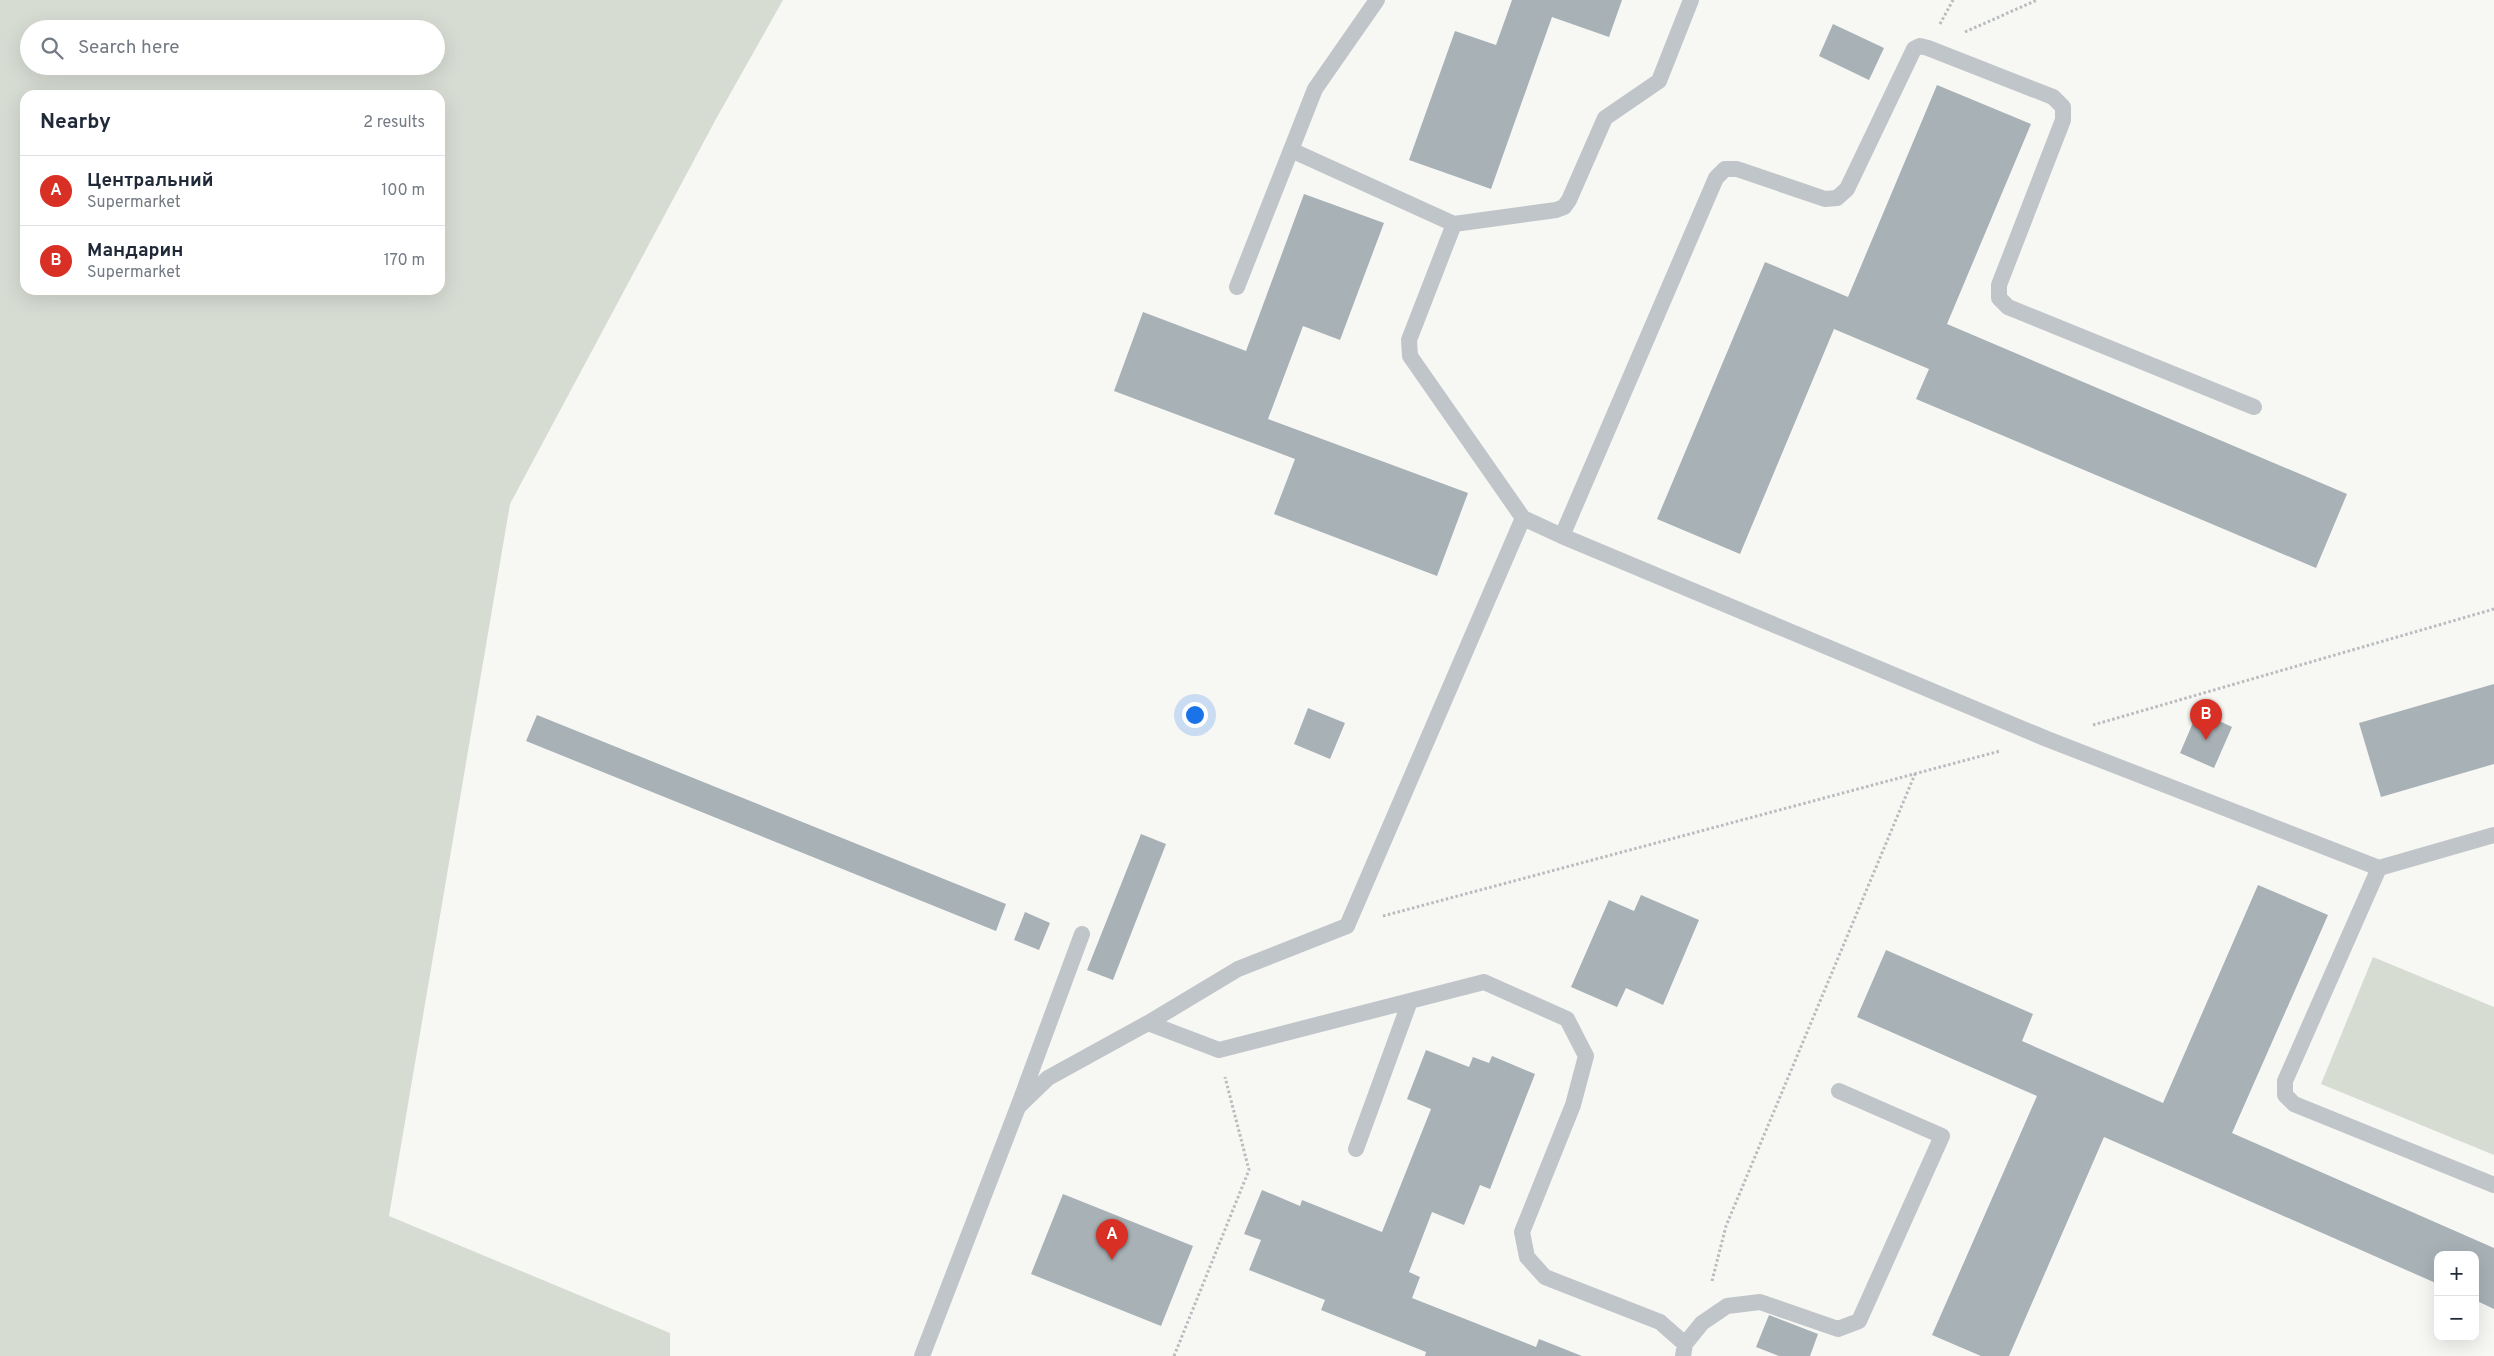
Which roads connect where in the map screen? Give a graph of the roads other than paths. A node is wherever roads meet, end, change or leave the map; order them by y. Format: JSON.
{"nodes":[{"id":1,"x":1377,"y":0,"type":"edge"},
{"id":2,"x":1691,"y":0,"type":"edge"},
{"id":3,"x":1291,"y":150,"type":"junction"},
{"id":4,"x":1454,"y":224,"type":"junction"},
{"id":5,"x":1237,"y":287,"type":"dead end"},
{"id":6,"x":2254,"y":407,"type":"dead end"},
{"id":7,"x":1523,"y":518,"type":"junction"},
{"id":8,"x":1562,"y":536,"type":"junction"},
{"id":9,"x":2494,"y":835,"type":"edge"},
{"id":10,"x":2379,"y":868,"type":"junction"},
{"id":11,"x":1082,"y":934,"type":"dead end"},
{"id":12,"x":1410,"y":1001,"type":"junction"},
{"id":13,"x":1148,"y":1022,"type":"junction"},
{"id":14,"x":1839,"y":1091,"type":"dead end"},
{"id":15,"x":1018,"y":1107,"type":"junction"},
{"id":16,"x":1356,"y":1149,"type":"dead end"},
{"id":17,"x":2494,"y":1185,"type":"edge"},
{"id":18,"x":1684,"y":1350,"type":"edge"},
{"id":19,"x":922,"y":1356,"type":"edge"}],
"edges":[{"from":1,"to":3,"type":"lane"},
{"from":2,"to":4,"type":"lane"},
{"from":3,"to":4,"type":"lane"},
{"from":3,"to":5,"type":"lane"},
{"from":4,"to":7,"type":"lane"},
{"from":6,"to":8,"type":"lane"},
{"from":7,"to":8,"type":"lane"},
{"from":7,"to":13,"type":"lane"},
{"from":8,"to":10,"type":"lane"},
{"from":9,"to":10,"type":"lane"},
{"from":10,"to":17,"type":"lane"},
{"from":11,"to":15,"type":"lane"},
{"from":12,"to":13,"type":"lane"},
{"from":12,"to":16,"type":"lane"},
{"from":12,"to":18,"type":"lane"},
{"from":13,"to":15,"type":"lane"},
{"from":14,"to":18,"type":"lane"},
{"from":15,"to":19,"type":"lane"}]}
